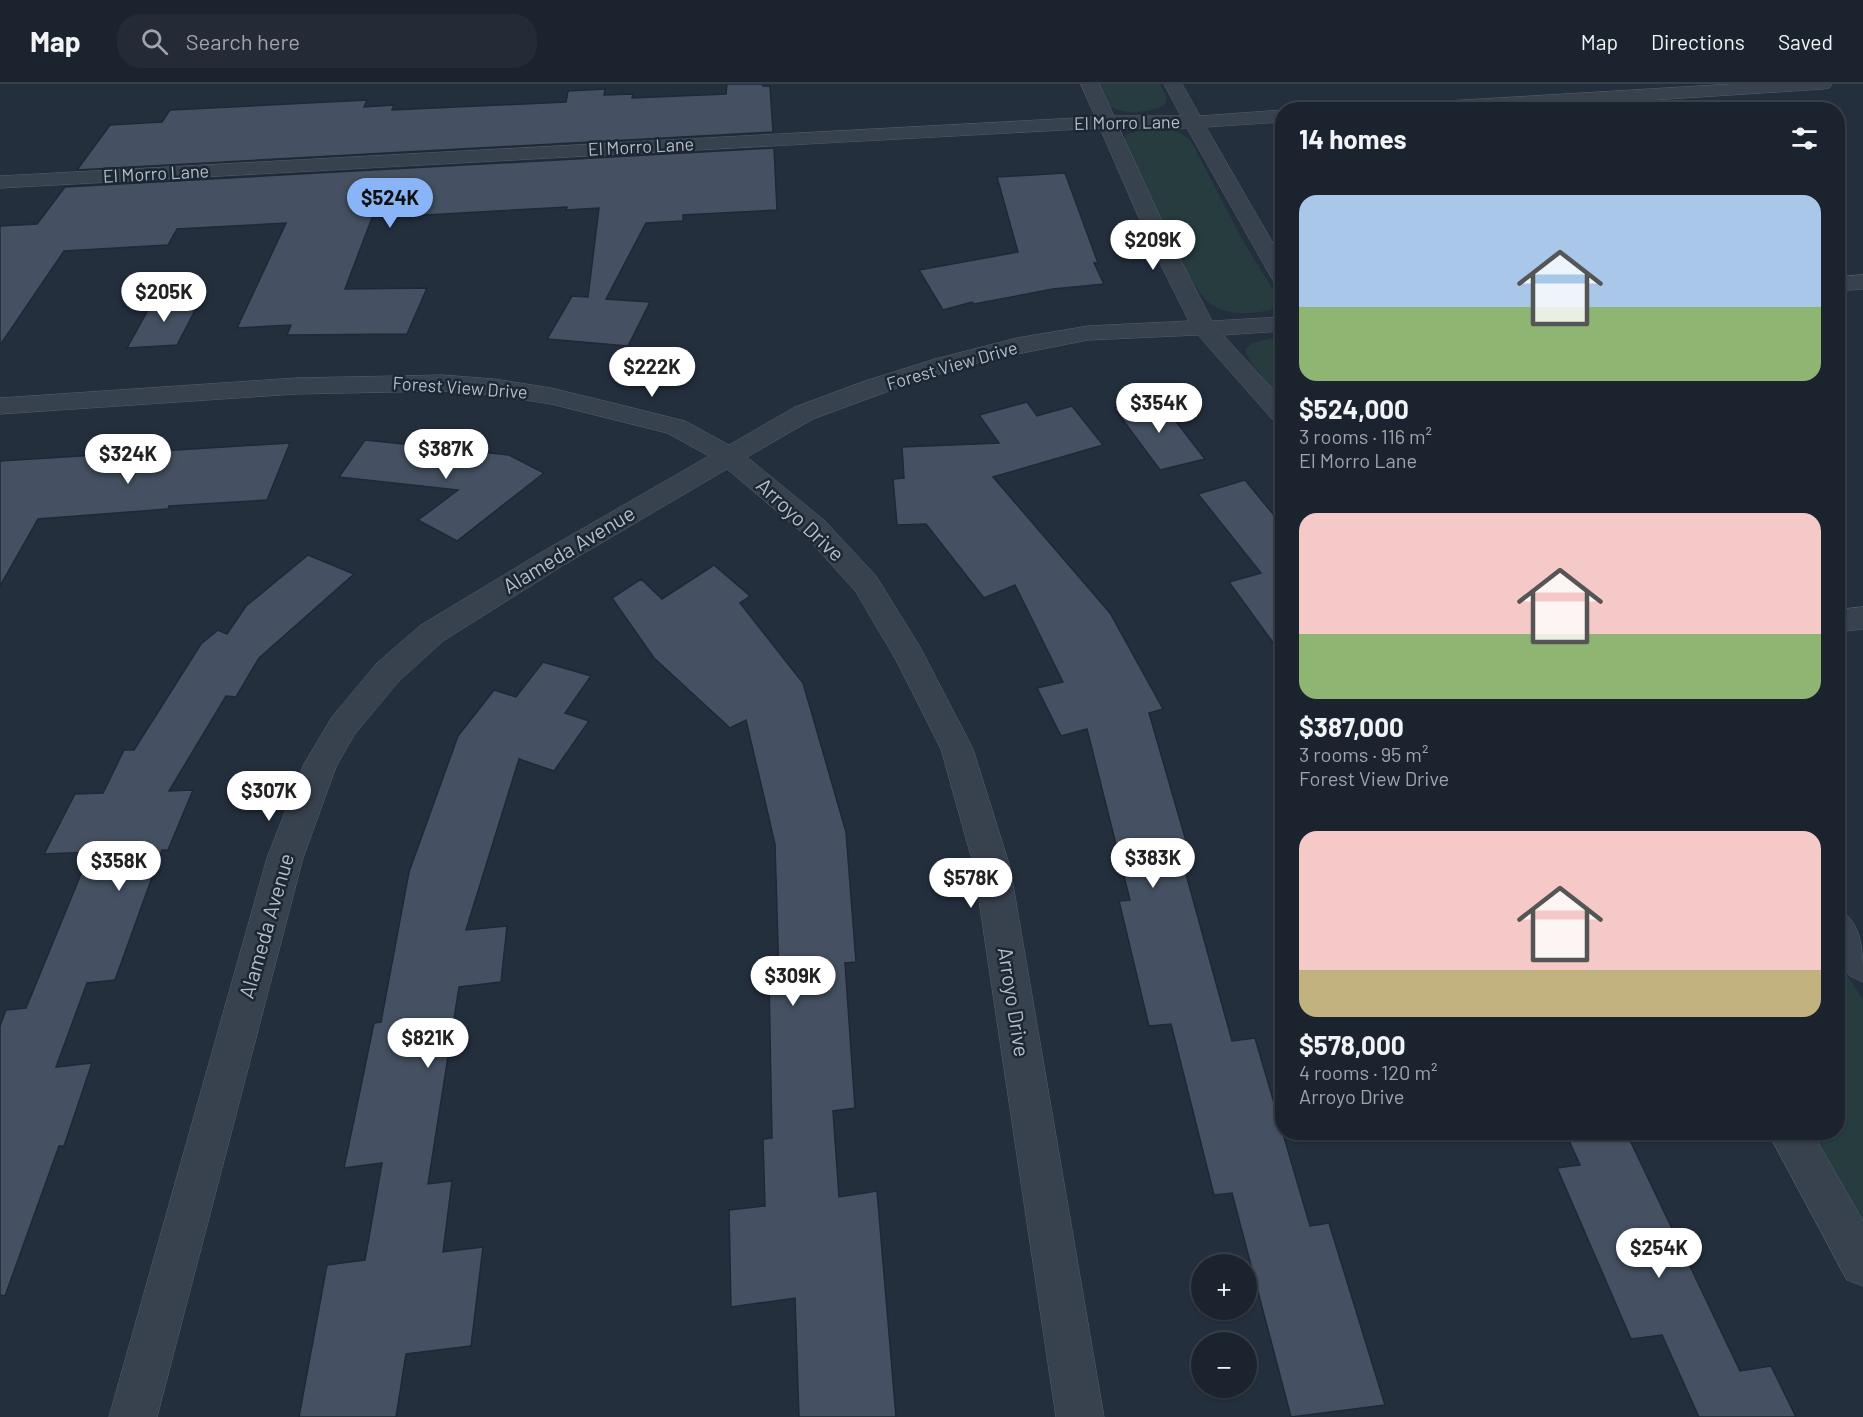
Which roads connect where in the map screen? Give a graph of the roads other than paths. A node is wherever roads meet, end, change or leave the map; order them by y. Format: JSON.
{"nodes":[{"id":1,"x":1090,"y":84,"type":"edge"},
{"id":2,"x":1173,"y":84,"type":"edge"},
{"id":3,"x":1823,"y":84,"type":"edge"},
{"id":4,"x":1529,"y":102,"type":"edge"},
{"id":5,"x":1275,"y":116,"type":"edge"},
{"id":6,"x":1107,"y":122,"type":"junction"},
{"id":7,"x":1194,"y":122,"type":"junction"},
{"id":8,"x":0,"y":182,"type":"edge"},
{"id":9,"x":1275,"y":265,"type":"edge"},
{"id":10,"x":1863,"y":282,"type":"edge"},
{"id":11,"x":1845,"y":283,"type":"edge"},
{"id":12,"x":1275,"y":325,"type":"edge"},
{"id":13,"x":1204,"y":328,"type":"junction"},
{"id":14,"x":0,"y":406,"type":"edge"},
{"id":15,"x":1275,"y":406,"type":"edge"},
{"id":16,"x":729,"y":456,"type":"junction"},
{"id":17,"x":1863,"y":618,"type":"edge"},
{"id":18,"x":1845,"y":620,"type":"edge"},
{"id":19,"x":1845,"y":937,"type":"edge"},
{"id":20,"x":1863,"y":964,"type":"edge"},
{"id":21,"x":1793,"y":1140,"type":"edge"},
{"id":22,"x":1863,"y":1264,"type":"edge"},
{"id":23,"x":133,"y":1417,"type":"edge"},
{"id":24,"x":1080,"y":1417,"type":"edge"}],
"edges":[{"from":1,"to":6,"type":"street"},
{"from":2,"to":7,"type":"street"},
{"from":3,"to":4,"type":"street"},
{"from":5,"to":7,"type":"street","name":"El Morro Lane"},
{"from":6,"to":7,"type":"street","name":"El Morro Lane"},
{"from":6,"to":8,"type":"street","name":"El Morro Lane"},
{"from":6,"to":13,"type":"street"},
{"from":7,"to":9,"type":"street"},
{"from":10,"to":11,"type":"street"},
{"from":12,"to":13,"type":"street","name":"Forest View Drive"},
{"from":13,"to":15,"type":"street"},
{"from":13,"to":16,"type":"street","name":"Forest View Drive"},
{"from":14,"to":16,"type":"street","name":"Forest View Drive"},
{"from":16,"to":23,"type":"street","name":"Alameda Avenue"},
{"from":16,"to":24,"type":"street","name":"Arroyo Drive"},
{"from":17,"to":18,"type":"street"},
{"from":19,"to":20,"type":"street"},
{"from":21,"to":22,"type":"street"}]}
